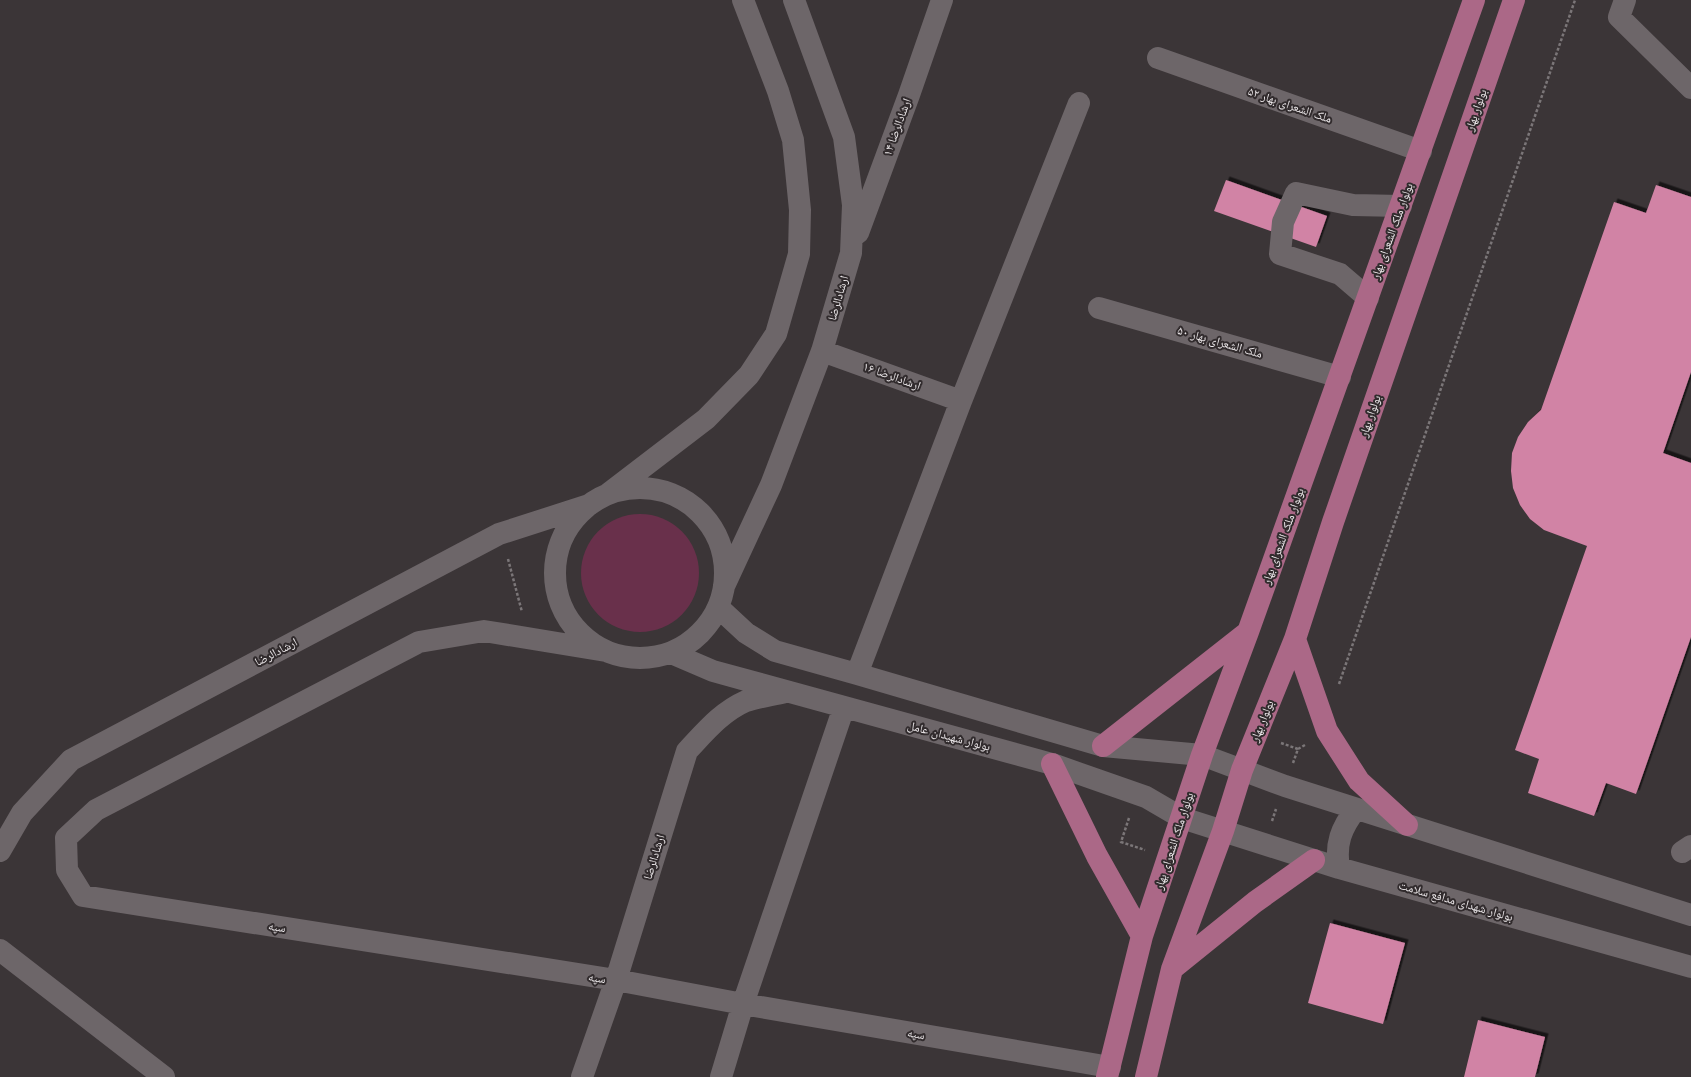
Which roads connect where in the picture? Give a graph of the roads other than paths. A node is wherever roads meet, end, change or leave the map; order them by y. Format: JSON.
{"nodes":[{"id":1,"x":743,"y":0,"type":"edge"},
{"id":2,"x":794,"y":0,"type":"edge"},
{"id":3,"x":942,"y":0,"type":"edge"},
{"id":4,"x":1474,"y":0,"type":"edge"},
{"id":5,"x":1514,"y":0,"type":"edge"},
{"id":6,"x":1625,"y":0,"type":"edge"},
{"id":7,"x":1158,"y":58,"type":"dead end"},
{"id":8,"x":1691,"y":88,"type":"edge"},
{"id":9,"x":1079,"y":103,"type":"dead end"},
{"id":10,"x":1422,"y":151,"type":"junction"},
{"id":11,"x":1401,"y":206,"type":"junction"},
{"id":12,"x":851,"y":253,"type":"junction"},
{"id":13,"x":1368,"y":298,"type":"junction"},
{"id":14,"x":1099,"y":308,"type":"dead end"},
{"id":15,"x":822,"y":351,"type":"junction"},
{"id":16,"x":1340,"y":377,"type":"junction"},
{"id":17,"x":961,"y":401,"type":"junction"},
{"id":18,"x":608,"y":494,"type":"junction"},
{"id":19,"x":589,"y":505,"type":"junction"},
{"id":20,"x":724,"y":586,"type":"junction"},
{"id":21,"x":718,"y":607,"type":"junction"},
{"id":22,"x":1248,"y":632,"type":"junction"},
{"id":23,"x":1295,"y":639,"type":"junction"},
{"id":24,"x":606,"y":651,"type":"junction"},
{"id":25,"x":671,"y":652,"type":"junction"},
{"id":26,"x":857,"y":674,"type":"junction"},
{"id":27,"x":788,"y":692,"type":"junction"},
{"id":28,"x":844,"y":707,"type":"junction"},
{"id":29,"x":1103,"y":746,"type":"junction"},
{"id":30,"x":1202,"y":755,"type":"junction"},
{"id":31,"x":1052,"y":764,"type":"junction"},
{"id":32,"x":1242,"y":770,"type":"junction"},
{"id":33,"x":1356,"y":808,"type":"junction"},
{"id":34,"x":1182,"y":818,"type":"junction"},
{"id":35,"x":1407,"y":824,"type":"junction"},
{"id":36,"x":1223,"y":830,"type":"junction"},
{"id":37,"x":0,"y":851,"type":"edge"},
{"id":38,"x":1314,"y":860,"type":"junction"},
{"id":39,"x":1339,"y":868,"type":"junction"},
{"id":40,"x":1691,"y":915,"type":"edge"},
{"id":41,"x":1142,"y":936,"type":"junction"},
{"id":42,"x":0,"y":950,"type":"edge"},
{"id":43,"x":1691,"y":967,"type":"edge"},
{"id":44,"x":1172,"y":969,"type":"junction"},
{"id":45,"x":616,"y":980,"type":"junction"},
{"id":46,"x":743,"y":1004,"type":"junction"},
{"id":47,"x":1108,"y":1072,"type":"edge"},
{"id":48,"x":164,"y":1077,"type":"edge"},
{"id":49,"x":582,"y":1077,"type":"edge"},
{"id":50,"x":721,"y":1077,"type":"edge"},
{"id":51,"x":1146,"y":1077,"type":"edge"}],
"edges":[{"from":1,"to":18,"type":"street"},
{"from":2,"to":12,"type":"street","name":"ارشادالرضا"},
{"from":3,"to":12,"type":"street","name":"ارشادالرضا ۱۴"},
{"from":4,"to":10,"type":"main road","name":"بولوار ملک الشعرای بهار"},
{"from":5,"to":23,"type":"main road","name":"بولوار بهار"},
{"from":6,"to":8,"type":"street"},
{"from":7,"to":10,"type":"street","name":"ملک الشعرای بهار ۵۲"},
{"from":9,"to":17,"type":"street"},
{"from":10,"to":11,"type":"main road","name":"بولوار ملک الشعرای بهار"},
{"from":11,"to":13,"type":"main road","name":"بولوار ملک الشعرای بهار"},
{"from":11,"to":13,"type":"street"},
{"from":12,"to":15,"type":"street","name":"ارشادالرضا"},
{"from":13,"to":16,"type":"main road","name":"بولوار ملک الشعرای بهار"},
{"from":14,"to":16,"type":"street","name":"ملک الشعرای بهار ۵۰"},
{"from":15,"to":17,"type":"street","name":"ارشادالرضا ۱۶"},
{"from":15,"to":20,"type":"street","name":"ارشادالرضا"},
{"from":16,"to":22,"type":"main road","name":"بولوار ملک الشعرای بهار"},
{"from":17,"to":26,"type":"street"},
{"from":18,"to":19,"type":"street"},
{"from":18,"to":20,"type":"street"},
{"from":19,"to":24,"type":"street"},
{"from":19,"to":37,"type":"street","name":"ارشادالرضا"},
{"from":20,"to":21,"type":"street"},
{"from":21,"to":25,"type":"street"},
{"from":21,"to":26,"type":"street"},
{"from":22,"to":29,"type":"main road"},
{"from":22,"to":30,"type":"main road","name":"بولوار ملک الشعرای بهار"},
{"from":23,"to":32,"type":"main road","name":"بولوار بهار"},
{"from":23,"to":35,"type":"main road"},
{"from":24,"to":25,"type":"street"},
{"from":24,"to":45,"type":"street","name":"سپه"},
{"from":25,"to":27,"type":"street","name":"بولوار شهیدان عامل"},
{"from":26,"to":29,"type":"street"},
{"from":27,"to":28,"type":"street","name":"بولوار شهیدان عامل"},
{"from":27,"to":45,"type":"street","name":"ارشادالرضا"},
{"from":28,"to":31,"type":"street","name":"بولوار شهیدان عامل"},
{"from":28,"to":46,"type":"street"},
{"from":29,"to":30,"type":"street"},
{"from":30,"to":32,"type":"street"},
{"from":30,"to":34,"type":"main road","name":"بولوار ملک الشعرای بهار"},
{"from":31,"to":34,"type":"street","name":"بولوار شهیدان عامل"},
{"from":31,"to":41,"type":"main road"},
{"from":32,"to":33,"type":"street"},
{"from":32,"to":36,"type":"main road","name":"بولوار بهار"},
{"from":33,"to":35,"type":"street"},
{"from":33,"to":39,"type":"street"},
{"from":34,"to":36,"type":"street","name":"بولوار شهیدان عامل"},
{"from":34,"to":41,"type":"main road","name":"بولوار ملک الشعرای بهار"},
{"from":35,"to":40,"type":"street"},
{"from":36,"to":38,"type":"street","name":"بولوار شهدای مدافع سلامت"},
{"from":36,"to":44,"type":"main road"},
{"from":38,"to":39,"type":"street","name":"بولوار شهدای مدافع سلامت"},
{"from":38,"to":44,"type":"main road"},
{"from":39,"to":43,"type":"street","name":"بولوار شهدای مدافع سلامت"},
{"from":41,"to":47,"type":"main road","name":"بولوار ملک الشعرای بهار"},
{"from":42,"to":48,"type":"street"},
{"from":44,"to":51,"type":"main road"},
{"from":45,"to":46,"type":"street","name":"سپه"},
{"from":45,"to":49,"type":"street","name":"ارشادالرضا"},
{"from":46,"to":47,"type":"street","name":"سپه"},
{"from":46,"to":50,"type":"street"}]}
